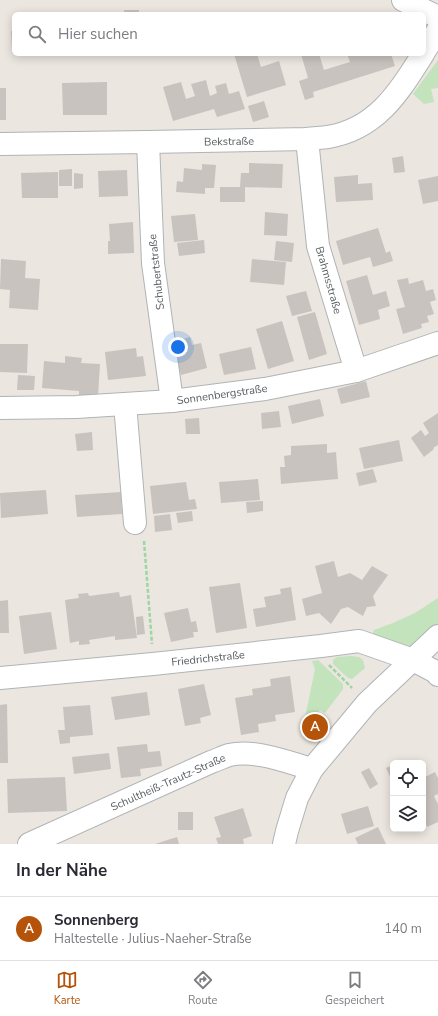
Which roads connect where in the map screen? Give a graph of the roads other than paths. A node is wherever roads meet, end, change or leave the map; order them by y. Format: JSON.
{"nodes":[{"id":1,"x":403,"y":0,"type":"edge"},
{"id":2,"x":438,"y":18,"type":"edge"},
{"id":3,"x":438,"y":30,"type":"edge"},
{"id":4,"x":426,"y":48,"type":"edge"},
{"id":5,"x":421,"y":56,"type":"edge"},
{"id":6,"x":307,"y":139,"type":"junction"},
{"id":7,"x":148,"y":142,"type":"junction"},
{"id":8,"x":0,"y":144,"type":"edge"},
{"id":9,"x":438,"y":343,"type":"edge"},
{"id":10,"x":356,"y":371,"type":"junction"},
{"id":11,"x":172,"y":401,"type":"junction"},
{"id":12,"x":125,"y":404,"type":"junction"},
{"id":13,"x":0,"y":408,"type":"edge"},
{"id":14,"x":139,"y":530,"type":"road end"},
{"id":15,"x":438,"y":636,"type":"edge"},
{"id":16,"x":438,"y":657,"type":"edge"},
{"id":17,"x":413,"y":660,"type":"junction"},
{"id":18,"x":438,"y":675,"type":"edge"},
{"id":19,"x":0,"y":678,"type":"edge"},
{"id":20,"x":312,"y":769,"type":"junction"},
{"id":21,"x":29,"y":844,"type":"edge"},
{"id":22,"x":284,"y":844,"type":"edge"}],
"edges":[{"from":1,"to":2,"type":"street"},
{"from":3,"to":4,"type":"street","name":"Bekstraße"},
{"from":5,"to":6,"type":"street","name":"Bekstraße"},
{"from":6,"to":7,"type":"street","name":"Bekstraße"},
{"from":6,"to":10,"type":"street","name":"Brahmsstraße"},
{"from":7,"to":8,"type":"street","name":"Bekstraße"},
{"from":7,"to":11,"type":"street","name":"Schubertstraße"},
{"from":9,"to":10,"type":"street","name":"Sonnenbergstraße"},
{"from":10,"to":11,"type":"street","name":"Sonnenbergstraße"},
{"from":11,"to":12,"type":"street","name":"Sonnenbergstraße"},
{"from":12,"to":13,"type":"street","name":"Sonnenbergstraße"},
{"from":12,"to":14,"type":"street"},
{"from":15,"to":17,"type":"street"},
{"from":16,"to":17,"type":"street"},
{"from":17,"to":18,"type":"street","name":"Friedrichstraße"},
{"from":17,"to":19,"type":"street","name":"Friedrichstraße"},
{"from":17,"to":20,"type":"street"},
{"from":20,"to":21,"type":"street","name":"Schultheiß-Trautz-Straße"},
{"from":20,"to":22,"type":"street"}]}
